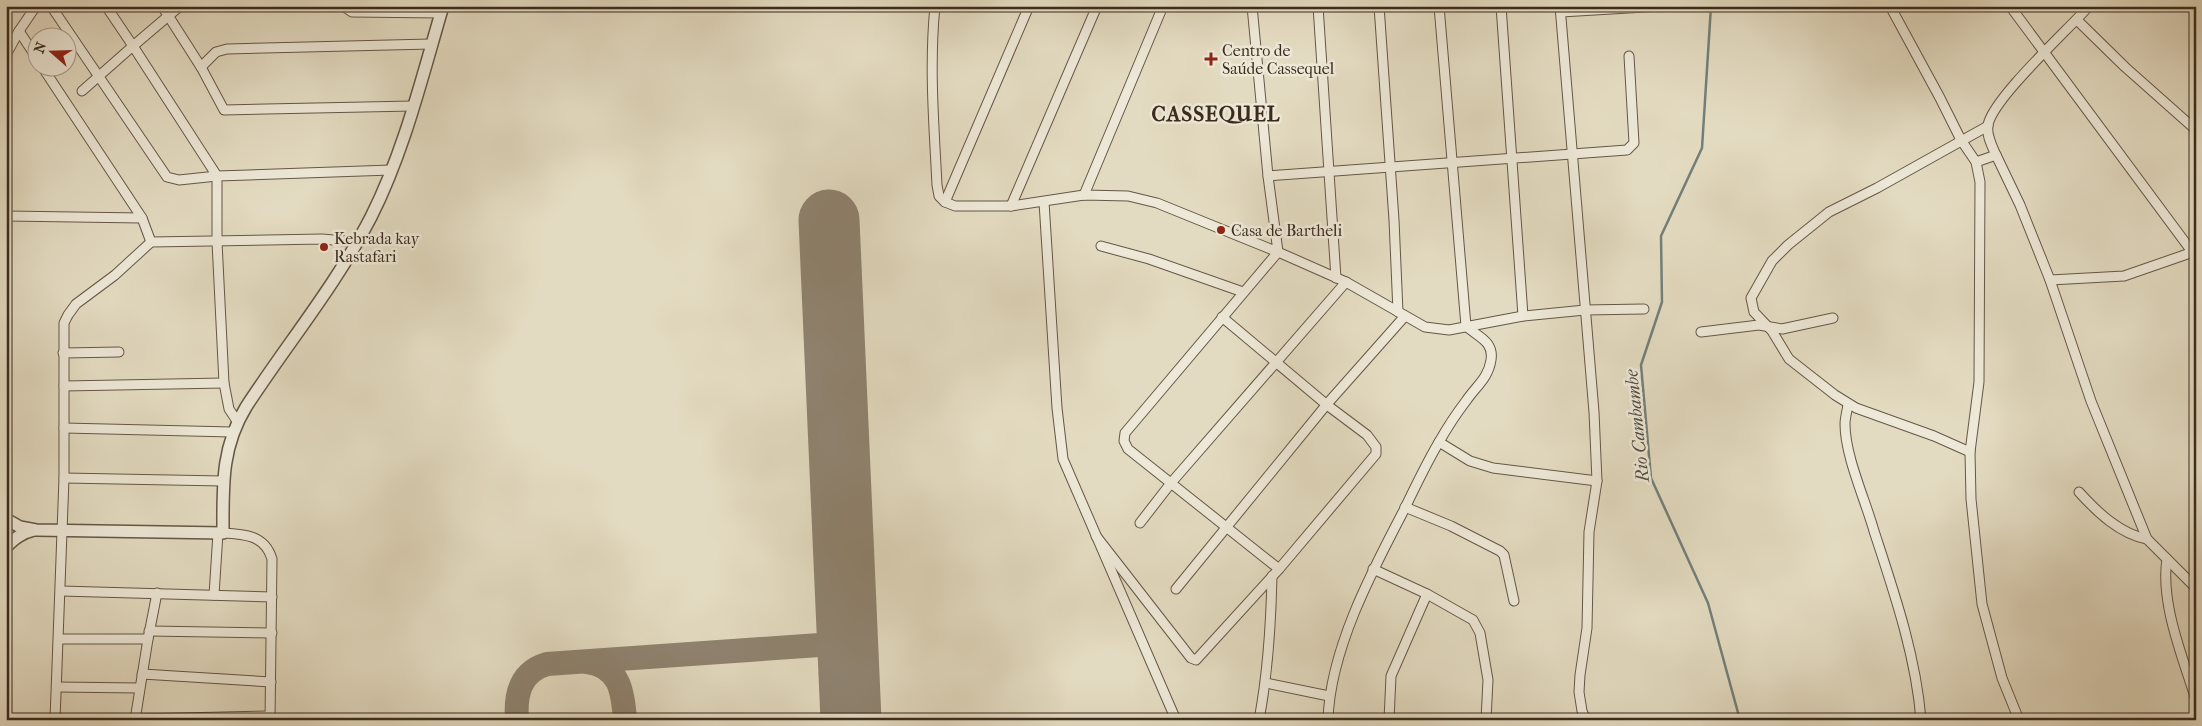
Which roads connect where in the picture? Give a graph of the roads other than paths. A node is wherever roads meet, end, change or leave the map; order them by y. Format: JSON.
{"nodes":[{"id":1,"x":36,"y":6,"type":"edge"},
{"id":2,"x":51,"y":6,"type":"edge"},
{"id":3,"x":106,"y":6,"type":"edge"},
{"id":4,"x":162,"y":6,"type":"edge"},
{"id":5,"x":180,"y":6,"type":"edge"},
{"id":6,"x":343,"y":6,"type":"edge"},
{"id":7,"x":935,"y":6,"type":"edge"},
{"id":8,"x":1029,"y":6,"type":"edge"},
{"id":9,"x":1097,"y":6,"type":"edge"},
{"id":10,"x":1163,"y":6,"type":"edge"},
{"id":11,"x":1244,"y":6,"type":"edge"},
{"id":12,"x":1318,"y":6,"type":"edge"},
{"id":13,"x":1379,"y":6,"type":"edge"},
{"id":14,"x":1439,"y":6,"type":"edge"},
{"id":15,"x":1501,"y":6,"type":"edge"},
{"id":16,"x":1662,"y":6,"type":"edge"},
{"id":17,"x":1890,"y":6,"type":"edge"},
{"id":18,"x":2010,"y":6,"type":"edge"},
{"id":19,"x":2089,"y":6,"type":"edge"},
{"id":20,"x":1253,"y":9,"type":"edge"},
{"id":21,"x":1561,"y":9,"type":"edge"},
{"id":22,"x":442,"y":10,"type":"edge"},
{"id":23,"x":170,"y":16,"type":"junction"},
{"id":24,"x":2077,"y":20,"type":"junction"},
{"id":25,"x":19,"y":31,"type":"junction"},
{"id":26,"x":431,"y":44,"type":"junction"},
{"id":27,"x":28,"y":45,"type":"edge"},
{"id":28,"x":133,"y":46,"type":"junction"},
{"id":29,"x":2044,"y":54,"type":"junction"},
{"id":30,"x":6,"y":55,"type":"edge"},
{"id":31,"x":1629,"y":56,"type":"dead end"},
{"id":32,"x":201,"y":67,"type":"junction"},
{"id":33,"x":98,"y":77,"type":"junction"},
{"id":34,"x":50,"y":78,"type":"edge"},
{"id":35,"x":82,"y":91,"type":"dead end"},
{"id":36,"x":413,"y":106,"type":"junction"},
{"id":37,"x":1988,"y":126,"type":"junction"},
{"id":38,"x":2196,"y":130,"type":"edge"},
{"id":39,"x":1961,"y":140,"type":"junction"},
{"id":40,"x":1572,"y":154,"type":"junction"},
{"id":41,"x":1996,"y":155,"type":"junction"},
{"id":42,"x":1511,"y":158,"type":"junction"},
{"id":43,"x":1976,"y":162,"type":"junction"},
{"id":44,"x":1452,"y":163,"type":"junction"},
{"id":45,"x":1390,"y":168,"type":"junction"},
{"id":46,"x":391,"y":170,"type":"junction"},
{"id":47,"x":1330,"y":171,"type":"junction"},
{"id":48,"x":217,"y":176,"type":"junction"},
{"id":49,"x":1268,"y":176,"type":"junction"},
{"id":50,"x":1084,"y":195,"type":"junction"},
{"id":51,"x":945,"y":202,"type":"junction"},
{"id":52,"x":1044,"y":202,"type":"junction"},
{"id":53,"x":1011,"y":206,"type":"junction"},
{"id":54,"x":6,"y":216,"type":"edge"},
{"id":55,"x":142,"y":218,"type":"junction"},
{"id":56,"x":151,"y":242,"type":"junction"},
{"id":57,"x":217,"y":242,"type":"junction"},
{"id":58,"x":357,"y":242,"type":"junction"},
{"id":59,"x":1101,"y":246,"type":"dead end"},
{"id":60,"x":1278,"y":252,"type":"junction"},
{"id":61,"x":2195,"y":253,"type":"edge"},
{"id":62,"x":1336,"y":278,"type":"junction"},
{"id":63,"x":2050,"y":280,"type":"junction"},
{"id":64,"x":1346,"y":282,"type":"junction"},
{"id":65,"x":1243,"y":292,"type":"junction"},
{"id":66,"x":1644,"y":309,"type":"dead end"},
{"id":67,"x":1585,"y":310,"type":"junction"},
{"id":68,"x":1401,"y":314,"type":"junction"},
{"id":69,"x":1523,"y":316,"type":"junction"},
{"id":70,"x":1222,"y":317,"type":"junction"},
{"id":71,"x":1833,"y":318,"type":"dead end"},
{"id":72,"x":1766,"y":325,"type":"junction"},
{"id":73,"x":1466,"y":326,"type":"junction"},
{"id":74,"x":1701,"y":332,"type":"dead end"},
{"id":75,"x":118,"y":352,"type":"dead end"},
{"id":76,"x":63,"y":353,"type":"junction"},
{"id":77,"x":1276,"y":363,"type":"junction"},
{"id":78,"x":224,"y":383,"type":"junction"},
{"id":79,"x":64,"y":386,"type":"junction"},
{"id":80,"x":1327,"y":405,"type":"junction"},
{"id":81,"x":1848,"y":405,"type":"junction"},
{"id":82,"x":237,"y":421,"type":"junction"},
{"id":83,"x":64,"y":428,"type":"junction"},
{"id":84,"x":232,"y":432,"type":"junction"},
{"id":85,"x":1439,"y":442,"type":"junction"},
{"id":86,"x":1970,"y":452,"type":"junction"},
{"id":87,"x":64,"y":478,"type":"junction"},
{"id":88,"x":223,"y":481,"type":"junction"},
{"id":89,"x":1596,"y":481,"type":"junction"},
{"id":90,"x":1171,"y":483,"type":"junction"},
{"id":91,"x":2079,"y":492,"type":"dead end"},
{"id":92,"x":1405,"y":507,"type":"junction"},
{"id":93,"x":6,"y":519,"type":"edge"},
{"id":94,"x":1140,"y":523,"type":"dead end"},
{"id":95,"x":1225,"y":528,"type":"junction"},
{"id":96,"x":36,"y":530,"type":"junction"},
{"id":97,"x":62,"y":531,"type":"junction"},
{"id":98,"x":220,"y":533,"type":"junction"},
{"id":99,"x":1096,"y":536,"type":"junction"},
{"id":100,"x":2147,"y":539,"type":"junction"},
{"id":101,"x":6,"y":547,"type":"edge"},
{"id":102,"x":2167,"y":560,"type":"junction"},
{"id":103,"x":1373,"y":569,"type":"junction"},
{"id":104,"x":1275,"y":573,"type":"junction"},
{"id":105,"x":2196,"y":588,"type":"edge"},
{"id":106,"x":1176,"y":589,"type":"dead end"},
{"id":107,"x":61,"y":591,"type":"junction"},
{"id":108,"x":158,"y":593,"type":"junction"},
{"id":109,"x":1428,"y":594,"type":"junction"},
{"id":110,"x":214,"y":595,"type":"junction"},
{"id":111,"x":272,"y":597,"type":"junction"},
{"id":112,"x":1514,"y":601,"type":"dead end"},
{"id":113,"x":272,"y":633,"type":"junction"},
{"id":114,"x":148,"y":635,"type":"junction"},
{"id":115,"x":59,"y":639,"type":"junction"},
{"id":116,"x":142,"y":674,"type":"junction"},
{"id":117,"x":271,"y":682,"type":"junction"},
{"id":118,"x":1266,"y":683,"type":"junction"},
{"id":119,"x":57,"y":687,"type":"junction"},
{"id":120,"x":139,"y":688,"type":"junction"},
{"id":121,"x":1329,"y":696,"type":"junction"},
{"id":122,"x":2196,"y":700,"type":"edge"},
{"id":123,"x":270,"y":718,"type":"edge"},
{"id":124,"x":136,"y":719,"type":"edge"},
{"id":125,"x":55,"y":720,"type":"edge"},
{"id":126,"x":1176,"y":720,"type":"edge"},
{"id":127,"x":1259,"y":720,"type":"edge"},
{"id":128,"x":1328,"y":720,"type":"edge"},
{"id":129,"x":1389,"y":720,"type":"edge"},
{"id":130,"x":1486,"y":720,"type":"edge"},
{"id":131,"x":1586,"y":720,"type":"edge"},
{"id":132,"x":1921,"y":720,"type":"edge"},
{"id":133,"x":2019,"y":720,"type":"edge"}],
"edges":[{"from":1,"to":25,"type":"street"},
{"from":2,"to":33,"type":"street"},
{"from":3,"to":28,"type":"street"},
{"from":4,"to":23,"type":"street"},
{"from":5,"to":23,"type":"street"},
{"from":6,"to":22,"type":"street"},
{"from":7,"to":51,"type":"street"},
{"from":8,"to":51,"type":"street"},
{"from":9,"to":53,"type":"street"},
{"from":10,"to":50,"type":"street"},
{"from":11,"to":20,"type":"street"},
{"from":12,"to":47,"type":"street"},
{"from":13,"to":45,"type":"street"},
{"from":14,"to":44,"type":"street"},
{"from":15,"to":42,"type":"street"},
{"from":16,"to":21,"type":"street"},
{"from":17,"to":39,"type":"street"},
{"from":18,"to":29,"type":"street"},
{"from":19,"to":24,"type":"street"},
{"from":20,"to":49,"type":"street"},
{"from":21,"to":40,"type":"street"},
{"from":22,"to":26,"type":"street"},
{"from":23,"to":28,"type":"street"},
{"from":23,"to":32,"type":"street"},
{"from":24,"to":29,"type":"street"},
{"from":24,"to":38,"type":"street"},
{"from":25,"to":27,"type":"street"},
{"from":25,"to":30,"type":"street"},
{"from":26,"to":32,"type":"street"},
{"from":26,"to":36,"type":"street"},
{"from":28,"to":33,"type":"street"},
{"from":28,"to":48,"type":"street"},
{"from":29,"to":37,"type":"street"},
{"from":29,"to":61,"type":"street"},
{"from":31,"to":40,"type":"street"},
{"from":32,"to":36,"type":"street"},
{"from":33,"to":35,"type":"street"},
{"from":33,"to":48,"type":"street"},
{"from":34,"to":55,"type":"street"},
{"from":36,"to":46,"type":"street"},
{"from":37,"to":39,"type":"street"},
{"from":37,"to":41,"type":"street"},
{"from":39,"to":43,"type":"street"},
{"from":39,"to":72,"type":"street"},
{"from":40,"to":42,"type":"street"},
{"from":40,"to":67,"type":"street"},
{"from":41,"to":43,"type":"street"},
{"from":41,"to":63,"type":"street"},
{"from":42,"to":44,"type":"street"},
{"from":42,"to":69,"type":"street"},
{"from":43,"to":86,"type":"street"},
{"from":44,"to":45,"type":"street"},
{"from":44,"to":73,"type":"street"},
{"from":45,"to":47,"type":"street"},
{"from":45,"to":68,"type":"street"},
{"from":46,"to":48,"type":"street"},
{"from":46,"to":58,"type":"street"},
{"from":47,"to":49,"type":"street"},
{"from":47,"to":62,"type":"street"},
{"from":48,"to":57,"type":"street"},
{"from":49,"to":60,"type":"street"},
{"from":50,"to":52,"type":"street"},
{"from":50,"to":60,"type":"street"},
{"from":51,"to":53,"type":"street"},
{"from":52,"to":53,"type":"street"},
{"from":52,"to":99,"type":"street"},
{"from":54,"to":55,"type":"street"},
{"from":55,"to":56,"type":"street"},
{"from":56,"to":57,"type":"street"},
{"from":56,"to":76,"type":"street"},
{"from":57,"to":58,"type":"street"},
{"from":57,"to":78,"type":"street"},
{"from":58,"to":82,"type":"street"},
{"from":59,"to":65,"type":"street"},
{"from":60,"to":62,"type":"street"},
{"from":60,"to":65,"type":"street"},
{"from":61,"to":63,"type":"street"},
{"from":62,"to":64,"type":"street"},
{"from":63,"to":100,"type":"street"},
{"from":64,"to":68,"type":"street"},
{"from":64,"to":77,"type":"street"},
{"from":65,"to":70,"type":"street"},
{"from":66,"to":67,"type":"street"},
{"from":67,"to":69,"type":"street"},
{"from":67,"to":89,"type":"street"},
{"from":68,"to":73,"type":"street"},
{"from":68,"to":80,"type":"street"},
{"from":69,"to":73,"type":"street"},
{"from":70,"to":77,"type":"street"},
{"from":70,"to":90,"type":"street"},
{"from":71,"to":72,"type":"street"},
{"from":72,"to":74,"type":"street"},
{"from":72,"to":81,"type":"street"},
{"from":73,"to":85,"type":"street"},
{"from":75,"to":76,"type":"street"},
{"from":76,"to":79,"type":"street"},
{"from":77,"to":80,"type":"street"},
{"from":77,"to":90,"type":"street"},
{"from":78,"to":79,"type":"street"},
{"from":78,"to":82,"type":"street"},
{"from":79,"to":83,"type":"street"},
{"from":80,"to":95,"type":"street"},
{"from":80,"to":104,"type":"street"},
{"from":81,"to":86,"type":"street"},
{"from":81,"to":132,"type":"street"},
{"from":82,"to":84,"type":"street"},
{"from":83,"to":84,"type":"street"},
{"from":83,"to":87,"type":"street"},
{"from":84,"to":88,"type":"street"},
{"from":85,"to":89,"type":"street"},
{"from":85,"to":92,"type":"street"},
{"from":86,"to":133,"type":"street"},
{"from":87,"to":88,"type":"street"},
{"from":87,"to":97,"type":"street"},
{"from":88,"to":98,"type":"street"},
{"from":89,"to":131,"type":"street"},
{"from":90,"to":94,"type":"street"},
{"from":90,"to":95,"type":"street"},
{"from":91,"to":100,"type":"street"},
{"from":92,"to":103,"type":"street"},
{"from":92,"to":112,"type":"street"},
{"from":93,"to":96,"type":"street"},
{"from":95,"to":104,"type":"street"},
{"from":95,"to":106,"type":"street"},
{"from":96,"to":97,"type":"street"},
{"from":96,"to":101,"type":"street"},
{"from":97,"to":98,"type":"street"},
{"from":97,"to":107,"type":"street"},
{"from":98,"to":110,"type":"street"},
{"from":98,"to":111,"type":"street"},
{"from":99,"to":104,"type":"street"},
{"from":99,"to":126,"type":"street"},
{"from":100,"to":102,"type":"street"},
{"from":102,"to":105,"type":"street"},
{"from":102,"to":122,"type":"street"},
{"from":103,"to":109,"type":"street"},
{"from":103,"to":121,"type":"street"},
{"from":104,"to":118,"type":"street"},
{"from":107,"to":108,"type":"street"},
{"from":107,"to":115,"type":"street"},
{"from":108,"to":110,"type":"street"},
{"from":108,"to":114,"type":"street"},
{"from":109,"to":129,"type":"street"},
{"from":109,"to":130,"type":"street"},
{"from":110,"to":111,"type":"street"},
{"from":111,"to":113,"type":"street"},
{"from":113,"to":114,"type":"street"},
{"from":113,"to":117,"type":"street"},
{"from":114,"to":115,"type":"street"},
{"from":114,"to":116,"type":"street"},
{"from":115,"to":119,"type":"street"},
{"from":116,"to":117,"type":"street"},
{"from":116,"to":120,"type":"street"},
{"from":117,"to":123,"type":"street"},
{"from":118,"to":121,"type":"street"},
{"from":118,"to":127,"type":"street"},
{"from":119,"to":120,"type":"street"},
{"from":119,"to":125,"type":"street"},
{"from":120,"to":124,"type":"street"},
{"from":121,"to":128,"type":"street"},
{"from":123,"to":124,"type":"street"}]}
